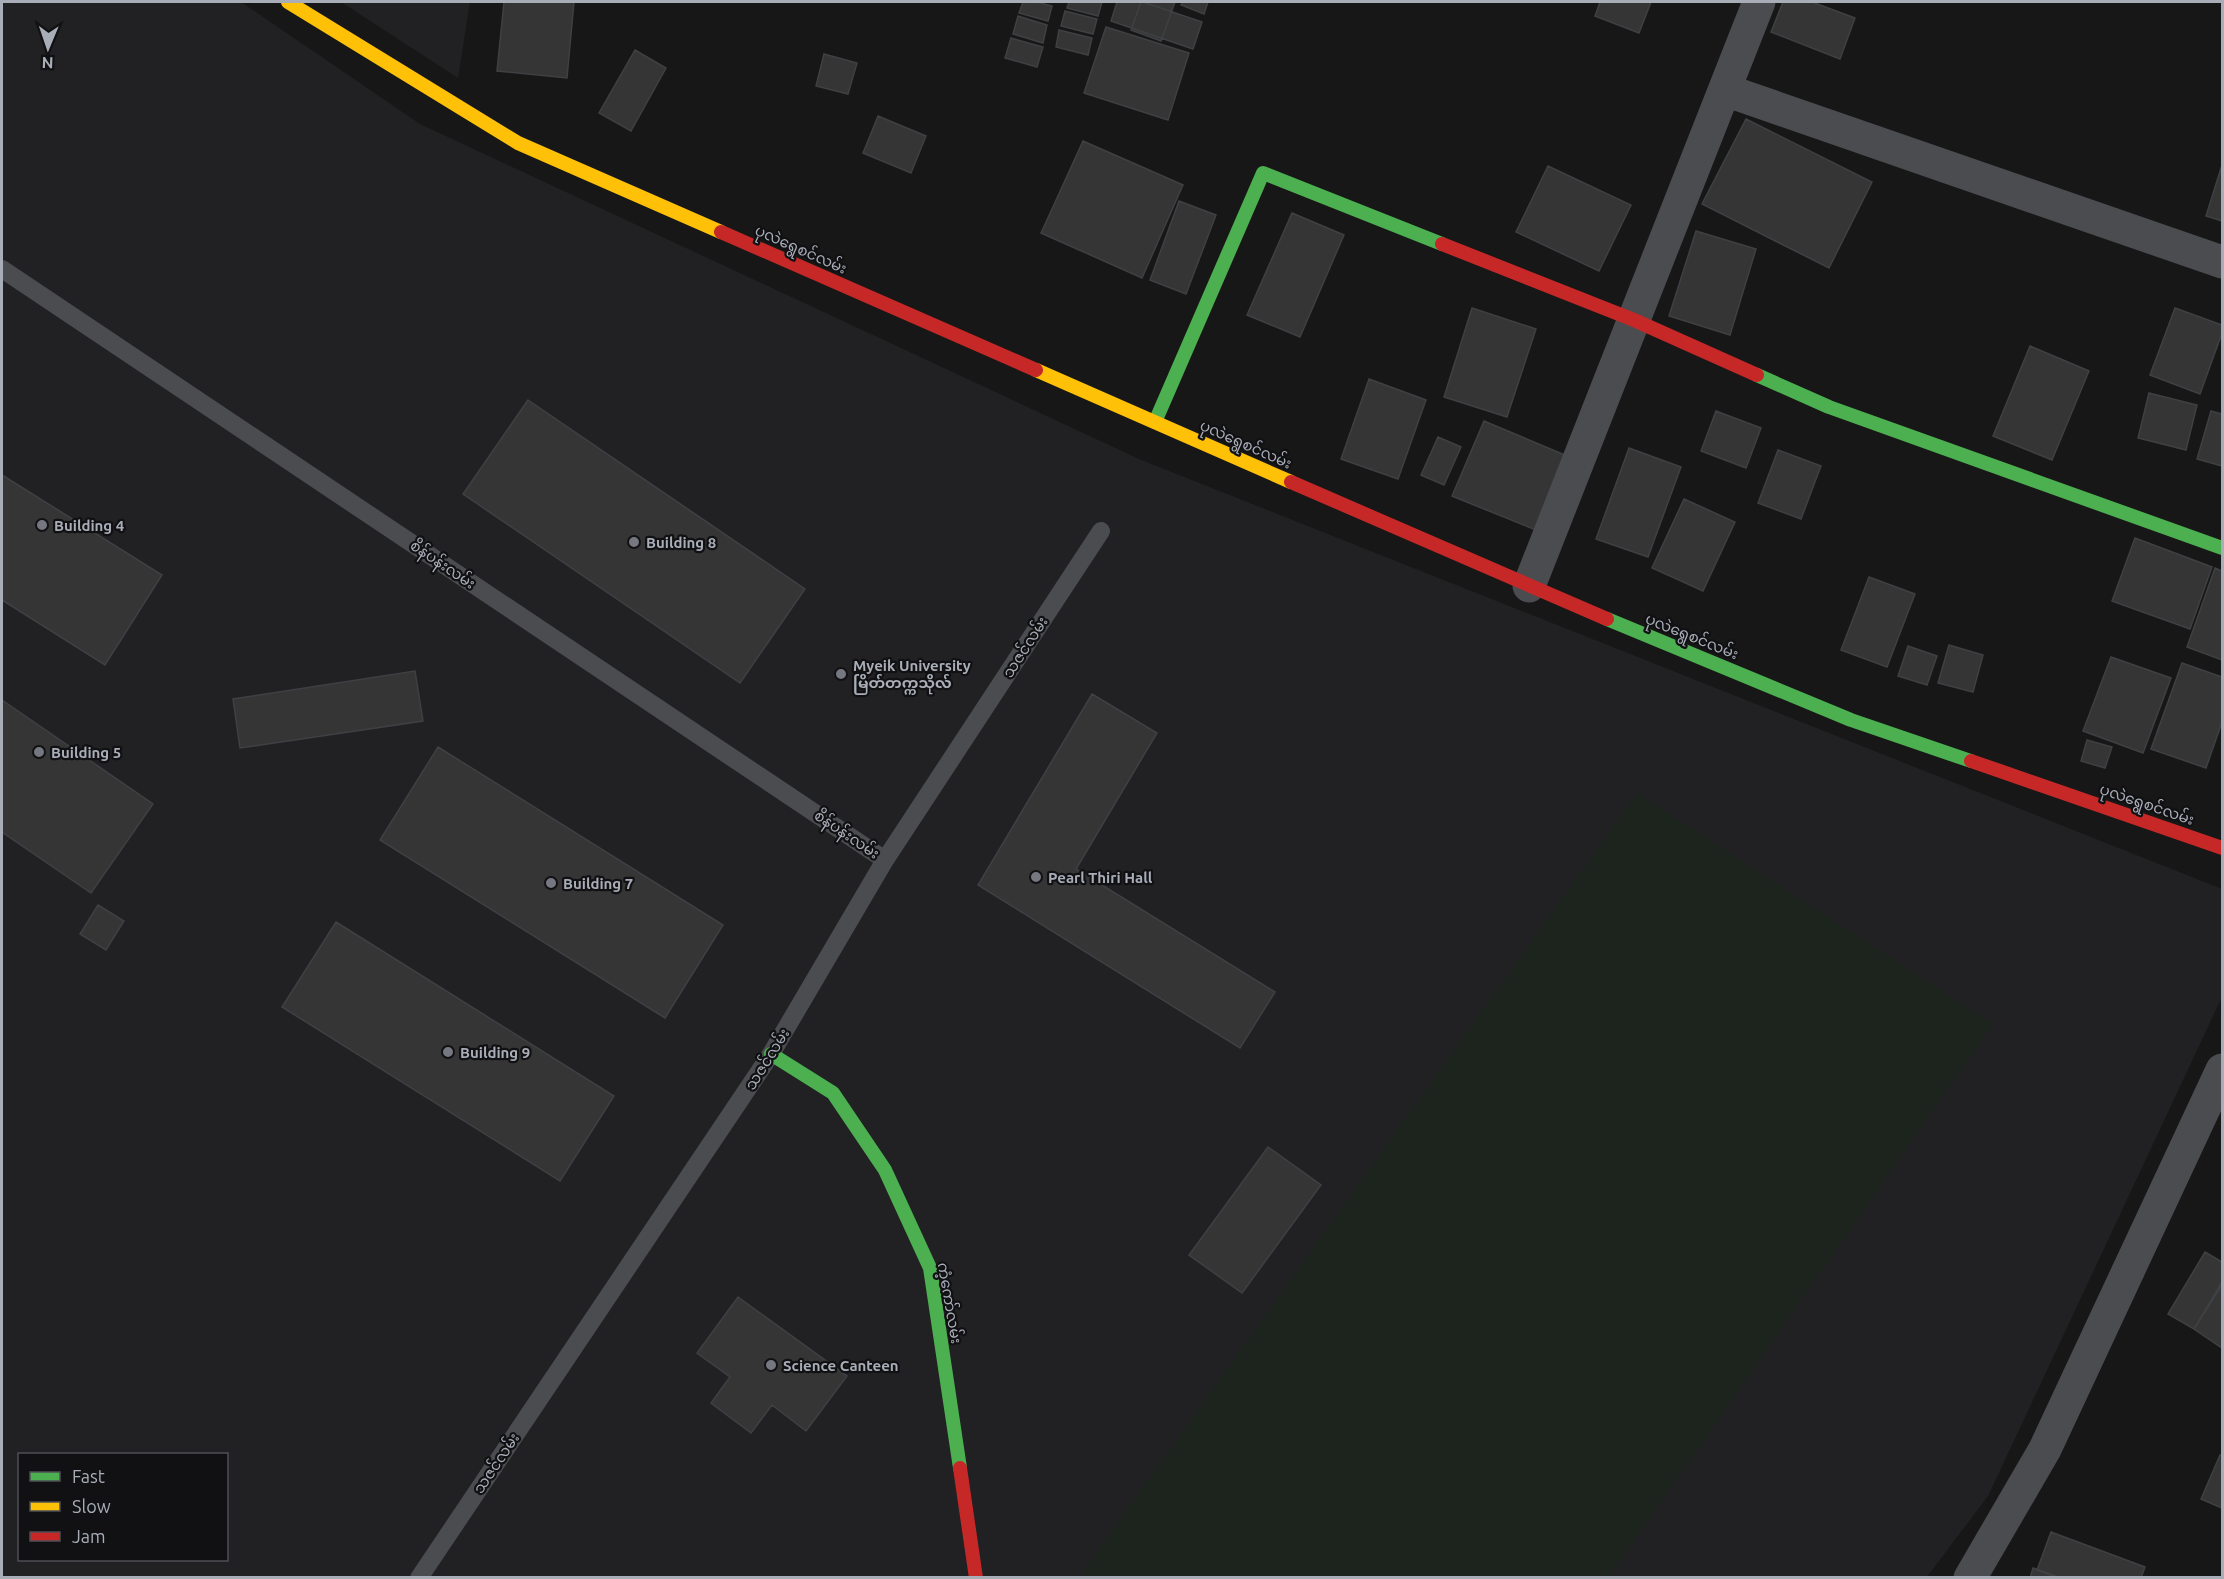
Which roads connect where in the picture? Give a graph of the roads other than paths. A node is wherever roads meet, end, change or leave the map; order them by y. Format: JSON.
{"nodes":[{"id":1,"x":288,"y":2,"type":"edge"},
{"id":2,"x":1760,"y":2,"type":"edge"},
{"id":3,"x":1725,"y":90,"type":"junction"},
{"id":4,"x":2223,"y":262,"type":"edge"},
{"id":5,"x":2,"y":269,"type":"edge"},
{"id":6,"x":1634,"y":320,"type":"junction"},
{"id":7,"x":1155,"y":422,"type":"junction"},
{"id":8,"x":1101,"y":531,"type":"dead end"},
{"id":9,"x":2223,"y":548,"type":"edge"},
{"id":10,"x":1529,"y":586,"type":"junction"},
{"id":11,"x":2223,"y":848,"type":"edge"},
{"id":12,"x":885,"y":860,"type":"junction"},
{"id":13,"x":771,"y":1054,"type":"junction"},
{"id":14,"x":2223,"y":1070,"type":"edge"},
{"id":15,"x":425,"y":1575,"type":"edge"},
{"id":16,"x":976,"y":1578,"type":"edge"},
{"id":17,"x":1970,"y":1578,"type":"edge"}],
"edges":[{"from":1,"to":7,"type":"street","name":"ပုလဲရွေစင်လမ်း"},
{"from":2,"to":3,"type":"street"},
{"from":3,"to":4,"type":"street"},
{"from":3,"to":6,"type":"street"},
{"from":5,"to":12,"type":"lane","name":"စိန်ပန်းလမ်း"},
{"from":6,"to":7,"type":"street"},
{"from":6,"to":9,"type":"street"},
{"from":6,"to":10,"type":"street"},
{"from":7,"to":10,"type":"street","name":"ပုလဲရွေစင်လမ်း"},
{"from":8,"to":12,"type":"lane","name":"သဇင်လမ်း"},
{"from":10,"to":11,"type":"street","name":"ပုလဲရွေစင်လမ်း"},
{"from":12,"to":13,"type":"lane","name":"သဇင်လမ်း"},
{"from":13,"to":15,"type":"lane","name":"သဇင်လမ်း"},
{"from":13,"to":16,"type":"street","name":"ကံ့ကော်လမ်း"},
{"from":14,"to":17,"type":"street"}]}
